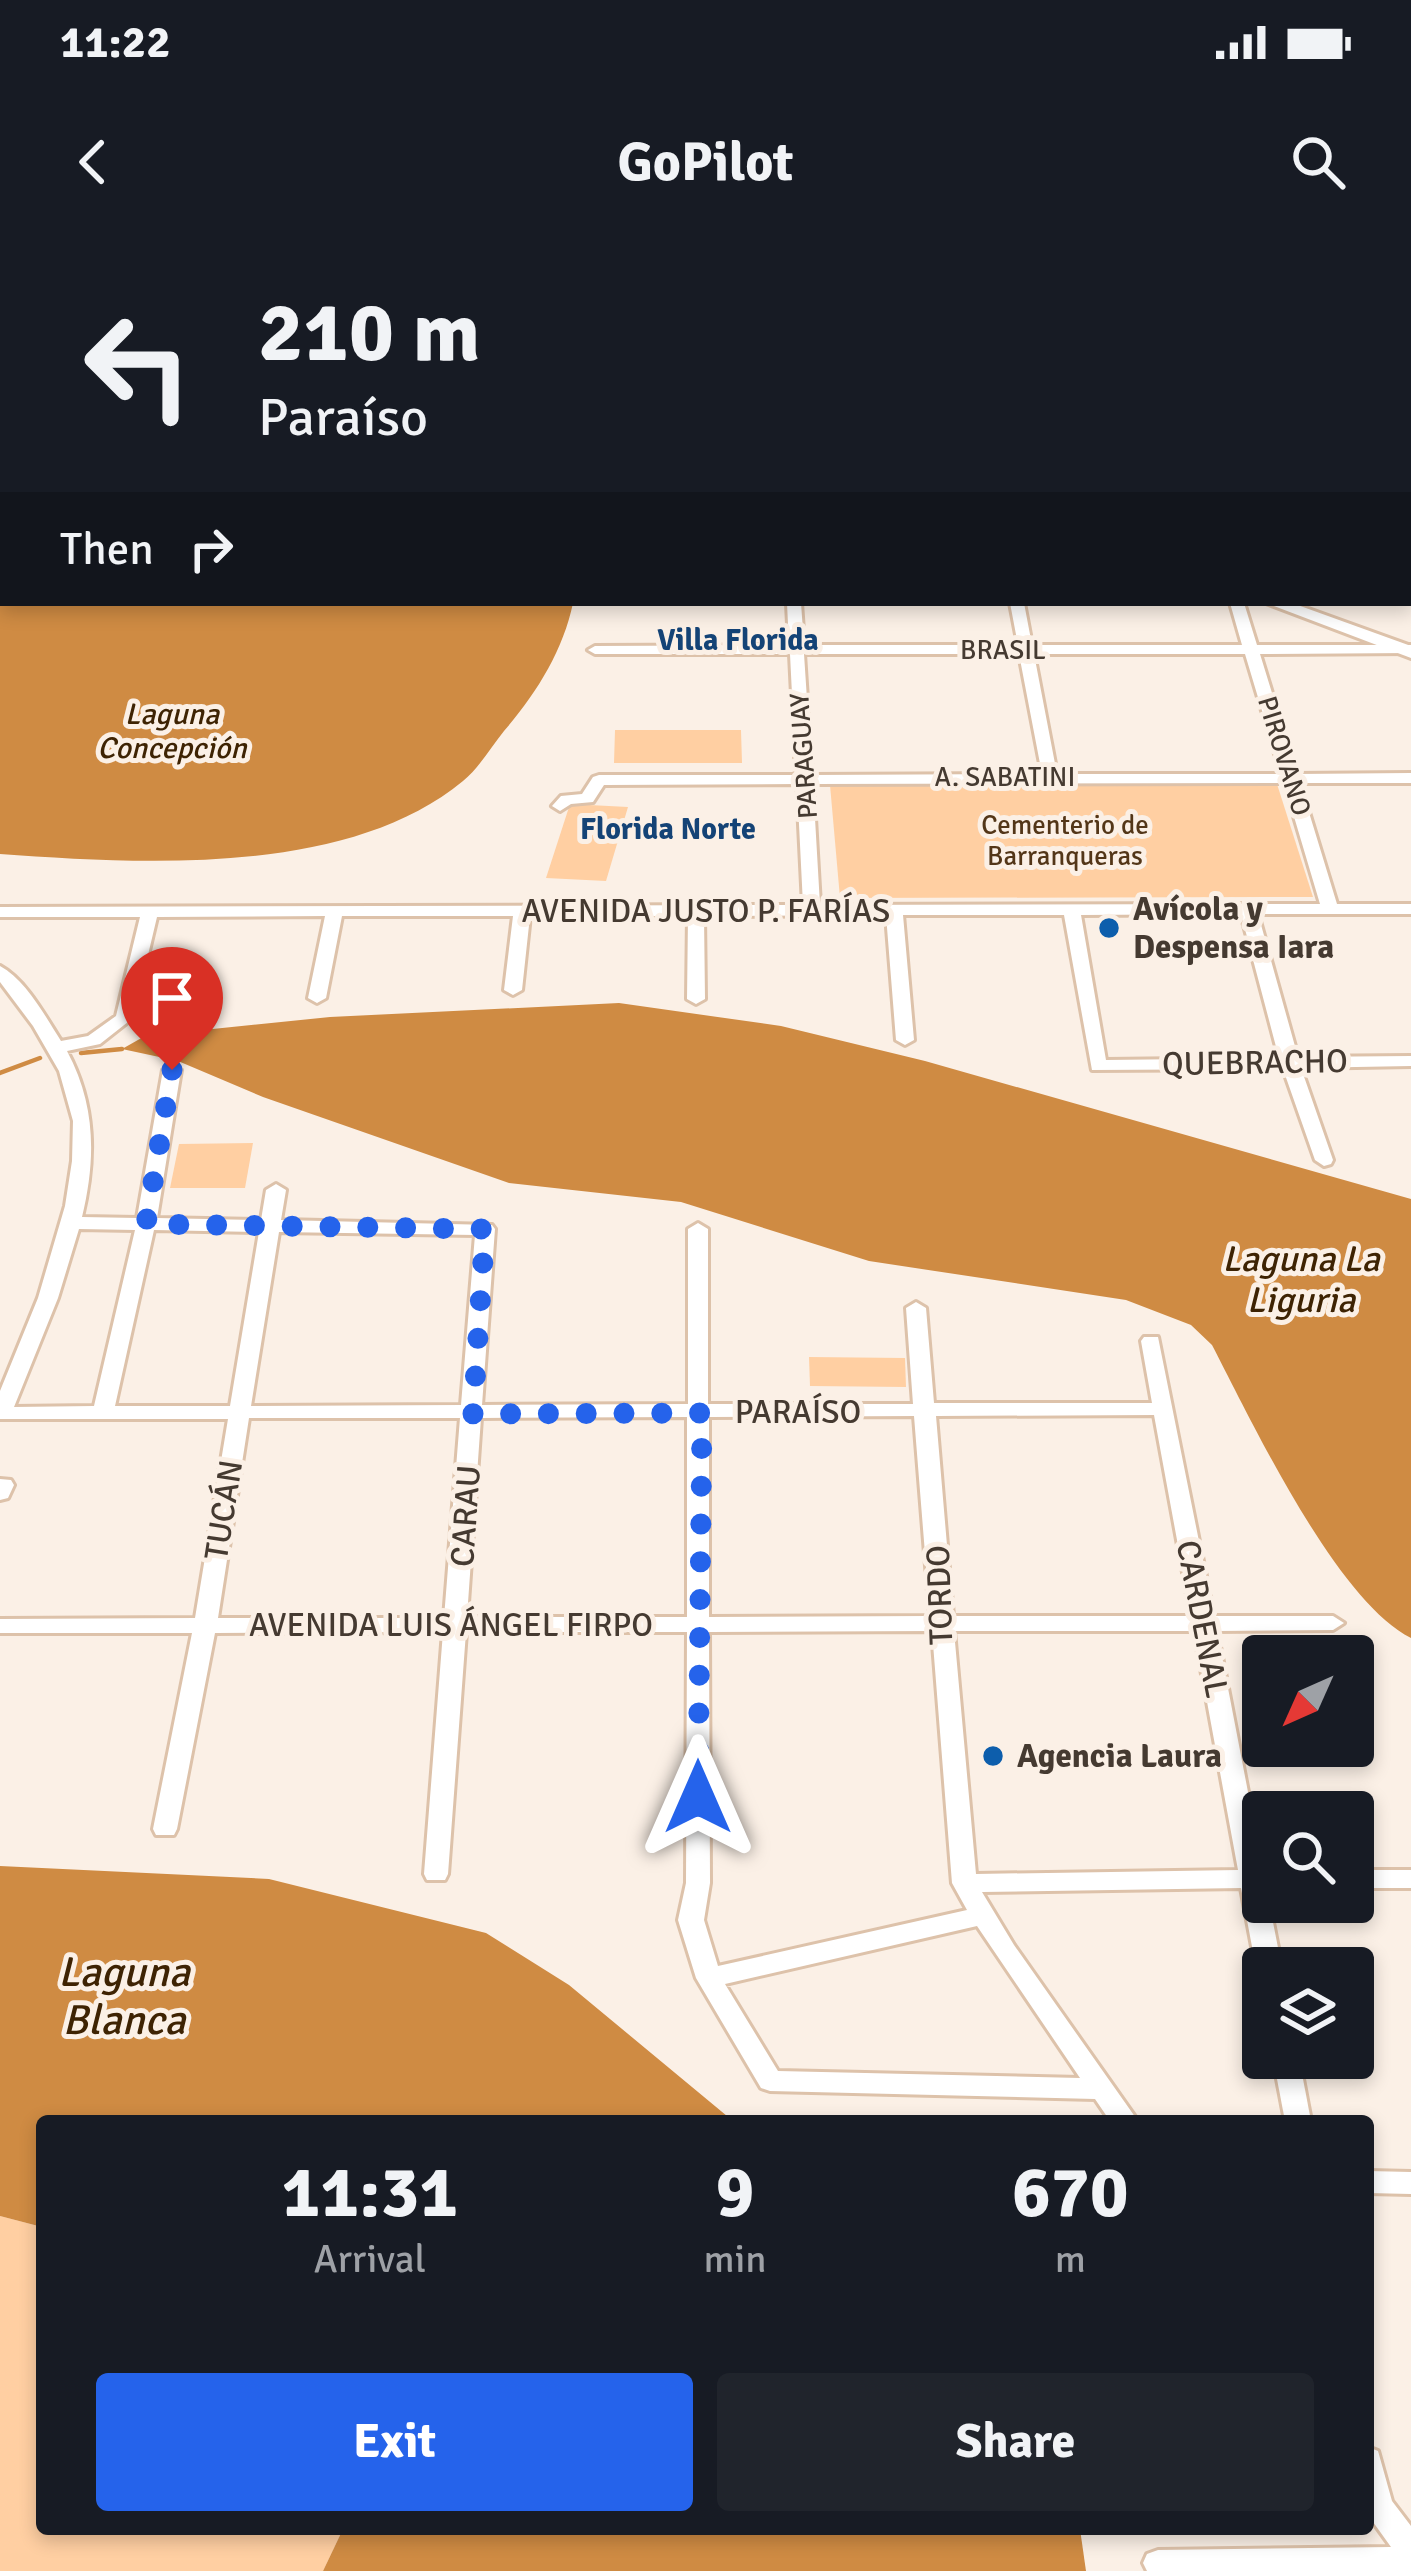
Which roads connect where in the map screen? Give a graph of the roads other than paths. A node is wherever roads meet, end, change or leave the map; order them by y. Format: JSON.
{"nodes":[{"id":1,"x":794,"y":606,"type":"edge"},
{"id":2,"x":1017,"y":606,"type":"edge"},
{"id":3,"x":1238,"y":606,"type":"edge"},
{"id":4,"x":1283,"y":606,"type":"edge"},
{"id":5,"x":1306,"y":606,"type":"edge"},
{"id":6,"x":1409,"y":649,"type":"edge"},
{"id":7,"x":595,"y":650,"type":"dead end"},
{"id":8,"x":797,"y":650,"type":"junction"},
{"id":9,"x":1024,"y":650,"type":"junction"},
{"id":10,"x":1252,"y":650,"type":"junction"},
{"id":11,"x":1051,"y":777,"type":"junction"},
{"id":12,"x":804,"y":778,"type":"junction"},
{"id":13,"x":1291,"y":778,"type":"junction"},
{"id":14,"x":1411,"y":778,"type":"edge"},
{"id":15,"x":560,"y":806,"type":"dead end"},
{"id":16,"x":812,"y":909,"type":"junction"},
{"id":17,"x":1248,"y":909,"type":"junction"},
{"id":18,"x":1330,"y":909,"type":"junction"},
{"id":19,"x":1411,"y":909,"type":"edge"},
{"id":20,"x":695,"y":910,"type":"junction"},
{"id":21,"x":894,"y":910,"type":"junction"},
{"id":22,"x":1072,"y":910,"type":"junction"},
{"id":23,"x":335,"y":911,"type":"junction"},
{"id":24,"x":522,"y":911,"type":"junction"},
{"id":25,"x":0,"y":912,"type":"edge"},
{"id":26,"x":150,"y":912,"type":"junction"},
{"id":27,"x":0,"y":970,"type":"edge"},
{"id":28,"x":513,"y":990,"type":"dead end"},
{"id":29,"x":317,"y":998,"type":"dead end"},
{"id":30,"x":696,"y":999,"type":"dead end"},
{"id":31,"x":905,"y":1040,"type":"dead end"},
{"id":32,"x":56,"y":1048,"type":"junction"},
{"id":33,"x":1411,"y":1061,"type":"edge"},
{"id":34,"x":1290,"y":1063,"type":"junction"},
{"id":35,"x":172,"y":1070,"type":"dead end"},
{"id":36,"x":1324,"y":1160,"type":"dead end"},
{"id":37,"x":276,"y":1190,"type":"dead end"},
{"id":38,"x":71,"y":1222,"type":"junction"},
{"id":39,"x":146,"y":1224,"type":"junction"},
{"id":40,"x":272,"y":1226,"type":"junction"},
{"id":41,"x":698,"y":1228,"type":"dead end"},
{"id":42,"x":916,"y":1308,"type":"dead end"},
{"id":43,"x":1150,"y":1341,"type":"dead end"},
{"id":44,"x":1164,"y":1409,"type":"junction"},
{"id":45,"x":103,"y":1411,"type":"junction"},
{"id":46,"x":240,"y":1412,"type":"junction"},
{"id":47,"x":928,"y":1412,"type":"junction"},
{"id":48,"x":0,"y":1413,"type":"edge"},
{"id":49,"x":702,"y":1413,"type":"junction"},
{"id":50,"x":473,"y":1414,"type":"junction"},
{"id":51,"x":1333,"y":1623,"type":"dead end"},
{"id":52,"x":459,"y":1624,"type":"junction"},
{"id":53,"x":1202,"y":1624,"type":"junction"},
{"id":54,"x":205,"y":1625,"type":"junction"},
{"id":55,"x":0,"y":1626,"type":"edge"},
{"id":56,"x":697,"y":1626,"type":"junction"},
{"id":57,"x":946,"y":1627,"type":"junction"},
{"id":58,"x":1242,"y":1806,"type":"edge"},
{"id":59,"x":164,"y":1829,"type":"dead end"},
{"id":60,"x":436,"y":1874,"type":"dead end"},
{"id":61,"x":1242,"y":1879,"type":"edge"},
{"id":62,"x":1374,"y":1879,"type":"edge"},
{"id":63,"x":1411,"y":1879,"type":"edge"},
{"id":64,"x":964,"y":1883,"type":"junction"},
{"id":65,"x":981,"y":1916,"type":"junction"},
{"id":66,"x":709,"y":1978,"type":"junction"},
{"id":67,"x":1290,"y":2079,"type":"edge"},
{"id":68,"x":1104,"y":2089,"type":"junction"},
{"id":69,"x":1121,"y":2115,"type":"edge"},
{"id":70,"x":1297,"y":2115,"type":"edge"},
{"id":71,"x":1374,"y":2182,"type":"edge"},
{"id":72,"x":1411,"y":2182,"type":"edge"},
{"id":73,"x":1374,"y":2500,"type":"edge"},
{"id":74,"x":1411,"y":2550,"type":"edge"},
{"id":75,"x":1411,"y":2560,"type":"edge"},
{"id":76,"x":1158,"y":2563,"type":"dead end"}],
"edges":[{"from":1,"to":8,"type":"street","name":"PARAGUAY"},
{"from":2,"to":9,"type":"street"},
{"from":3,"to":10,"type":"street","name":"PIROVANO"},
{"from":4,"to":6,"type":"main road"},
{"from":5,"to":6,"type":"main road"},
{"from":6,"to":10,"type":"street","name":"BRASIL"},
{"from":7,"to":8,"type":"street","name":"BRASIL"},
{"from":8,"to":9,"type":"street","name":"BRASIL"},
{"from":8,"to":12,"type":"street","name":"PARAGUAY"},
{"from":9,"to":10,"type":"street","name":"BRASIL"},
{"from":9,"to":11,"type":"street"},
{"from":10,"to":13,"type":"street","name":"PIROVANO"},
{"from":11,"to":12,"type":"street","name":"A. SABATINI"},
{"from":11,"to":13,"type":"street","name":"A. SABATINI"},
{"from":12,"to":15,"type":"street","name":"A. SABATINI"},
{"from":12,"to":16,"type":"street","name":"PARAGUAY"},
{"from":13,"to":14,"type":"street","name":"A. SABATINI"},
{"from":13,"to":18,"type":"street","name":"PIROVANO"},
{"from":16,"to":20,"type":"street","name":"AVENIDA JUSTO P. FARÍAS"},
{"from":16,"to":21,"type":"street","name":"AVENIDA JUSTO P. FARÍAS"},
{"from":17,"to":18,"type":"street","name":"AVENIDA JUSTO P. FARÍAS"},
{"from":17,"to":22,"type":"street","name":"AVENIDA JUSTO P. FARÍAS"},
{"from":17,"to":34,"type":"street"},
{"from":18,"to":19,"type":"street","name":"AVENIDA JUSTO P. FARÍAS"},
{"from":20,"to":24,"type":"street","name":"AVENIDA JUSTO P. FARÍAS"},
{"from":20,"to":30,"type":"street"},
{"from":21,"to":22,"type":"street","name":"AVENIDA JUSTO P. FARÍAS"},
{"from":21,"to":31,"type":"street"},
{"from":22,"to":34,"type":"street","name":"QUEBRACHO"},
{"from":23,"to":24,"type":"street","name":"AVENIDA JUSTO P. FARÍAS"},
{"from":23,"to":26,"type":"street","name":"AVENIDA JUSTO P. FARÍAS"},
{"from":23,"to":29,"type":"street"},
{"from":24,"to":28,"type":"street"},
{"from":25,"to":26,"type":"street","name":"AVENIDA JUSTO P. FARÍAS"},
{"from":26,"to":32,"type":"street"},
{"from":27,"to":32,"type":"street"},
{"from":32,"to":38,"type":"street"},
{"from":33,"to":34,"type":"street","name":"QUEBRACHO"},
{"from":34,"to":36,"type":"street"},
{"from":35,"to":39,"type":"street"},
{"from":37,"to":40,"type":"street","name":"TUCÁN"},
{"from":38,"to":39,"type":"street"},
{"from":38,"to":48,"type":"street"},
{"from":39,"to":40,"type":"street"},
{"from":39,"to":45,"type":"street"},
{"from":40,"to":46,"type":"street","name":"TUCÁN"},
{"from":40,"to":50,"type":"street","name":"CARAU"},
{"from":41,"to":49,"type":"street"},
{"from":42,"to":47,"type":"street","name":"TORDO"},
{"from":43,"to":44,"type":"street","name":"CARDENAL"},
{"from":44,"to":47,"type":"street","name":"PARAÍSO"},
{"from":44,"to":53,"type":"street","name":"CARDENAL"},
{"from":45,"to":46,"type":"street","name":"PARAÍSO"},
{"from":45,"to":48,"type":"street","name":"PARAÍSO"},
{"from":46,"to":50,"type":"street","name":"PARAÍSO"},
{"from":46,"to":54,"type":"street","name":"TUCÁN"},
{"from":47,"to":49,"type":"street","name":"PARAÍSO"},
{"from":47,"to":57,"type":"street","name":"TORDO"},
{"from":49,"to":50,"type":"street","name":"PARAÍSO"},
{"from":49,"to":56,"type":"street"},
{"from":50,"to":52,"type":"street","name":"CARAU"},
{"from":51,"to":53,"type":"street","name":"AVENIDA LUIS ÁNGEL FIRPO"},
{"from":52,"to":54,"type":"street","name":"AVENIDA LUIS ÁNGEL FIRPO"},
{"from":52,"to":56,"type":"street","name":"AVENIDA LUIS ÁNGEL FIRPO"},
{"from":52,"to":60,"type":"street","name":"CARAU"},
{"from":53,"to":57,"type":"street","name":"AVENIDA LUIS ÁNGEL FIRPO"},
{"from":53,"to":58,"type":"street","name":"CARDENAL"},
{"from":54,"to":55,"type":"street","name":"AVENIDA LUIS ÁNGEL FIRPO"},
{"from":54,"to":59,"type":"street","name":"TUCÁN"},
{"from":56,"to":57,"type":"street","name":"AVENIDA LUIS ÁNGEL FIRPO"},
{"from":56,"to":66,"type":"street"},
{"from":57,"to":64,"type":"street","name":"TORDO"},
{"from":61,"to":64,"type":"street"},
{"from":62,"to":63,"type":"street"},
{"from":64,"to":65,"type":"street"},
{"from":65,"to":66,"type":"street"},
{"from":65,"to":68,"type":"street"},
{"from":66,"to":68,"type":"street"},
{"from":67,"to":70,"type":"street"},
{"from":68,"to":69,"type":"street"},
{"from":71,"to":72,"type":"street"},
{"from":73,"to":74,"type":"street"},
{"from":75,"to":76,"type":"street"}]}
